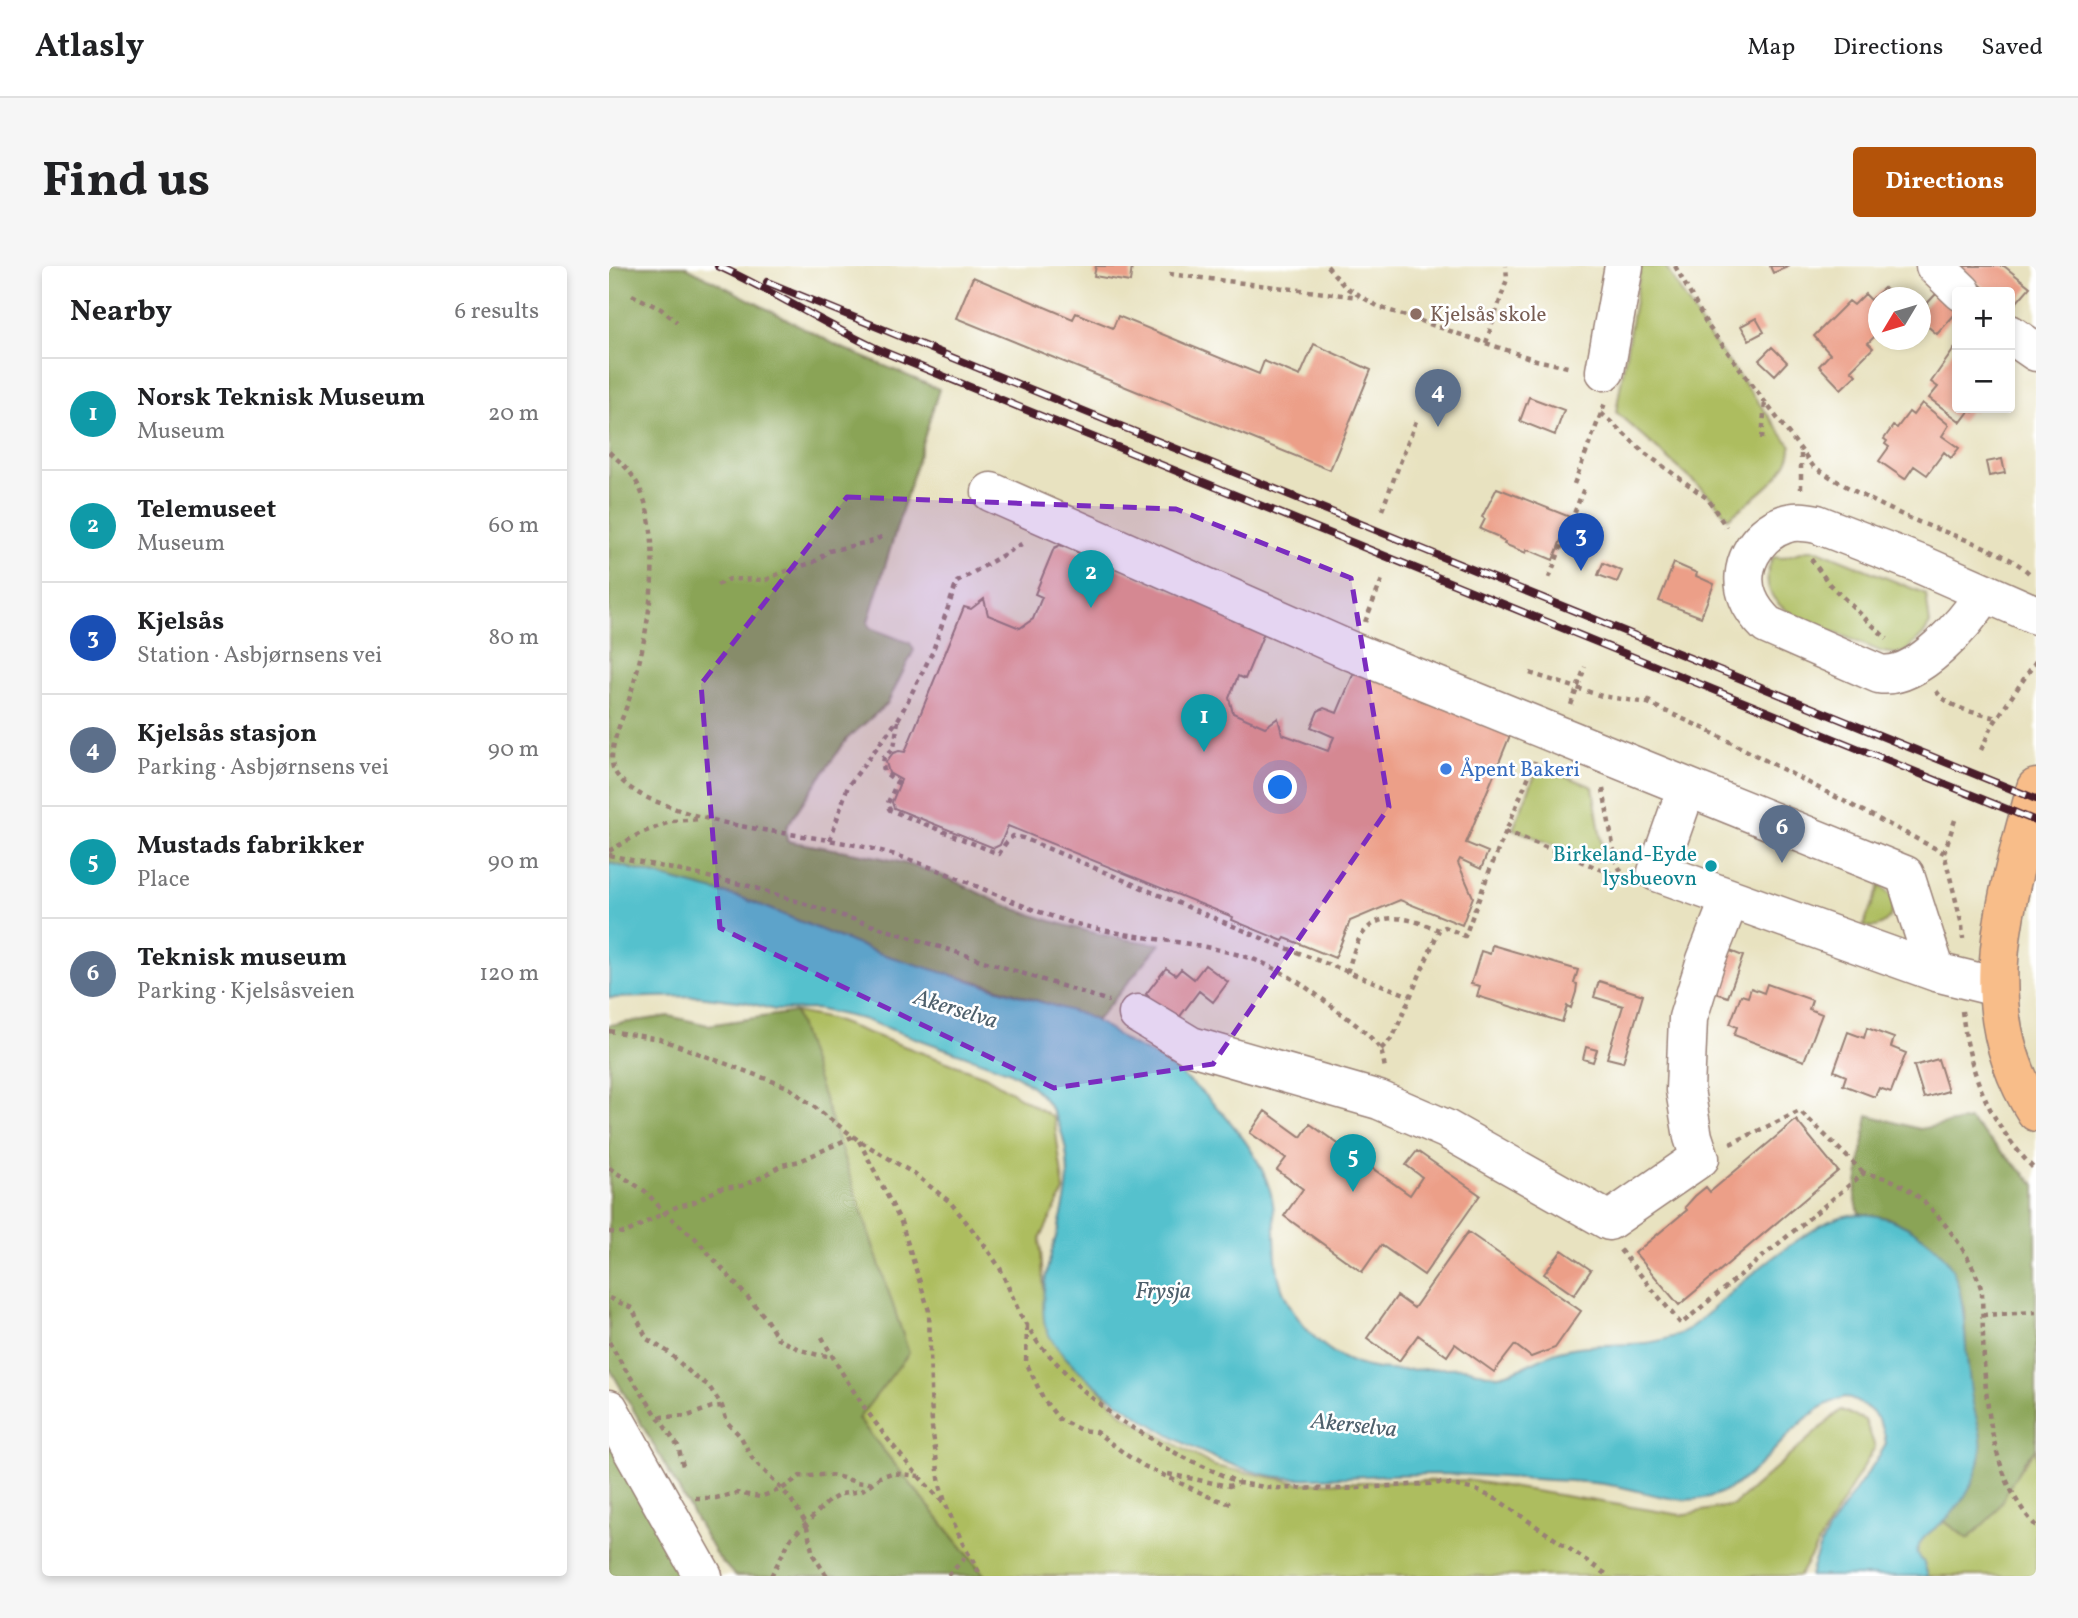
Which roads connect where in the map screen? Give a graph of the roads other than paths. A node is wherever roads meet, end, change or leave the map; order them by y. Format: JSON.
{"nodes":[{"id":1,"x":1624,"y":266,"type":"edge"},
{"id":2,"x":1935,"y":266,"type":"edge"},
{"id":3,"x":1957,"y":287,"type":"edge"},
{"id":4,"x":2015,"y":337,"type":"edge"},
{"id":5,"x":2036,"y":352,"type":"edge"},
{"id":6,"x":1605,"y":371,"type":"road end"},
{"id":7,"x":991,"y":492,"type":"dead end"},
{"id":8,"x":1985,"y":593,"type":"junction"},
{"id":9,"x":2036,"y":615,"type":"edge"},
{"id":10,"x":1687,"y":787,"type":"junction"},
{"id":11,"x":2036,"y":788,"type":"edge"},
{"id":12,"x":1730,"y":899,"type":"junction"},
{"id":13,"x":1936,"y":972,"type":"junction"},
{"id":14,"x":1997,"y":987,"type":"junction"},
{"id":15,"x":1138,"y":1014,"type":"road end"},
{"id":16,"x":2036,"y":1112,"type":"edge"},
{"id":17,"x":609,"y":1409,"type":"edge"},
{"id":18,"x":703,"y":1576,"type":"edge"}],
"edges":[{"from":1,"to":6,"type":"street"},
{"from":2,"to":3,"type":"street"},
{"from":4,"to":5,"type":"street"},
{"from":7,"to":10,"type":"street"},
{"from":8,"to":8,"type":"street"},
{"from":8,"to":9,"type":"street"},
{"from":10,"to":12,"type":"street"},
{"from":10,"to":13,"type":"street"},
{"from":11,"to":14,"type":"main road"},
{"from":12,"to":13,"type":"street"},
{"from":12,"to":15,"type":"street"},
{"from":13,"to":14,"type":"street"},
{"from":14,"to":16,"type":"main road"},
{"from":17,"to":18,"type":"street"}]}
